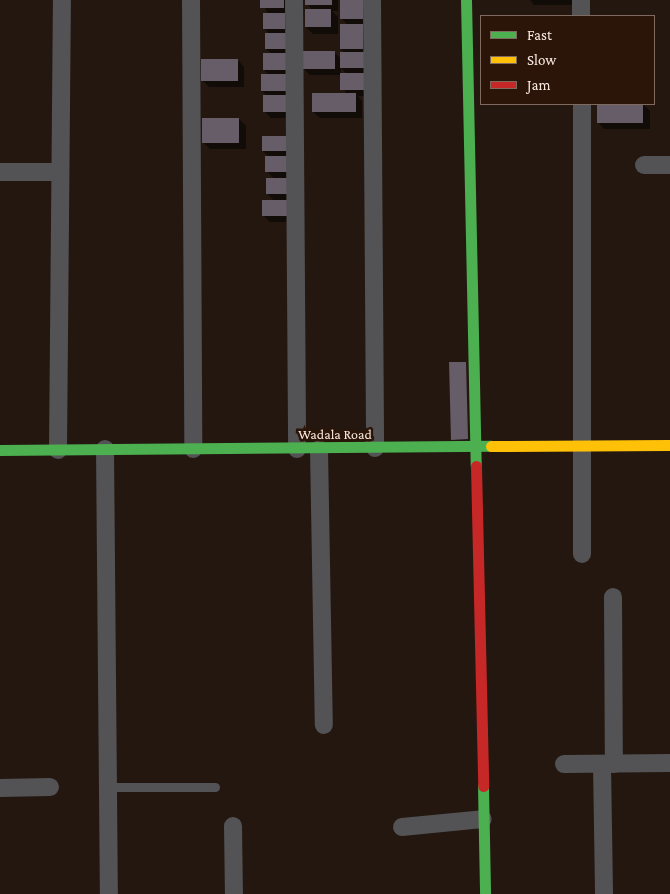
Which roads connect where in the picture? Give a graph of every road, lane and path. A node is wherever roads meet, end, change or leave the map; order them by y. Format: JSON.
{"nodes":[{"id":1,"x":62,"y":0,"type":"edge"},
{"id":2,"x":191,"y":0,"type":"edge"},
{"id":3,"x":294,"y":0,"type":"edge"},
{"id":4,"x":372,"y":0,"type":"edge"},
{"id":5,"x":466,"y":0,"type":"edge"},
{"id":6,"x":581,"y":0,"type":"edge"},
{"id":7,"x":581,"y":15,"type":"edge"},
{"id":8,"x":582,"y":105,"type":"edge"},
{"id":9,"x":644,"y":165,"type":"dead end"},
{"id":10,"x":670,"y":166,"type":"edge"},
{"id":11,"x":0,"y":172,"type":"edge"},
{"id":12,"x":60,"y":172,"type":"junction"},
{"id":13,"x":670,"y":444,"type":"edge"},
{"id":14,"x":582,"y":445,"type":"junction"},
{"id":15,"x":473,"y":447,"type":"junction"},
{"id":16,"x":376,"y":448,"type":"junction"},
{"id":17,"x":193,"y":449,"type":"junction"},
{"id":18,"x":297,"y":449,"type":"junction"},
{"id":19,"x":319,"y":449,"type":"junction"},
{"id":20,"x":0,"y":450,"type":"edge"},
{"id":21,"x":58,"y":450,"type":"junction"},
{"id":22,"x":105,"y":450,"type":"junction"},
{"id":23,"x":582,"y":554,"type":"dead end"},
{"id":24,"x":613,"y":597,"type":"dead end"},
{"id":25,"x":324,"y":725,"type":"dead end"},
{"id":26,"x":670,"y":763,"type":"edge"},
{"id":27,"x":564,"y":764,"type":"dead end"},
{"id":28,"x":608,"y":764,"type":"junction"},
{"id":29,"x":50,"y":787,"type":"dead end"},
{"id":30,"x":110,"y":787,"type":"junction"},
{"id":31,"x":215,"y":787,"type":"dead end"},
{"id":32,"x":0,"y":788,"type":"edge"},
{"id":33,"x":483,"y":819,"type":"junction"},
{"id":34,"x":233,"y":826,"type":"dead end"},
{"id":35,"x":402,"y":827,"type":"dead end"},
{"id":36,"x":109,"y":894,"type":"edge"},
{"id":37,"x":234,"y":894,"type":"edge"},
{"id":38,"x":485,"y":894,"type":"edge"},
{"id":39,"x":604,"y":894,"type":"edge"}],
"edges":[{"from":1,"to":12,"type":"street"},
{"from":2,"to":17,"type":"street"},
{"from":3,"to":18,"type":"street"},
{"from":4,"to":16,"type":"street"},
{"from":5,"to":15,"type":"street"},
{"from":6,"to":7,"type":"street"},
{"from":8,"to":14,"type":"street"},
{"from":9,"to":10,"type":"street"},
{"from":11,"to":12,"type":"street"},
{"from":12,"to":21,"type":"street"},
{"from":13,"to":14,"type":"street","name":"Wadala Road"},
{"from":14,"to":15,"type":"street","name":"Wadala Road"},
{"from":14,"to":23,"type":"street"},
{"from":15,"to":16,"type":"street","name":"Wadala Road"},
{"from":15,"to":33,"type":"street"},
{"from":16,"to":19,"type":"street","name":"Wadala Road"},
{"from":17,"to":18,"type":"street","name":"Wadala Road"},
{"from":17,"to":22,"type":"street","name":"Wadala Road"},
{"from":18,"to":19,"type":"street","name":"Wadala Road"},
{"from":19,"to":25,"type":"street"},
{"from":20,"to":21,"type":"street","name":"Wadala Road"},
{"from":21,"to":22,"type":"street","name":"Wadala Road"},
{"from":22,"to":30,"type":"street"},
{"from":24,"to":28,"type":"street"},
{"from":26,"to":28,"type":"street"},
{"from":27,"to":28,"type":"street"},
{"from":28,"to":39,"type":"street"},
{"from":29,"to":32,"type":"street"},
{"from":30,"to":31,"type":"lane"},
{"from":30,"to":36,"type":"street"},
{"from":33,"to":35,"type":"street"},
{"from":33,"to":38,"type":"street"},
{"from":34,"to":37,"type":"street"}]}
